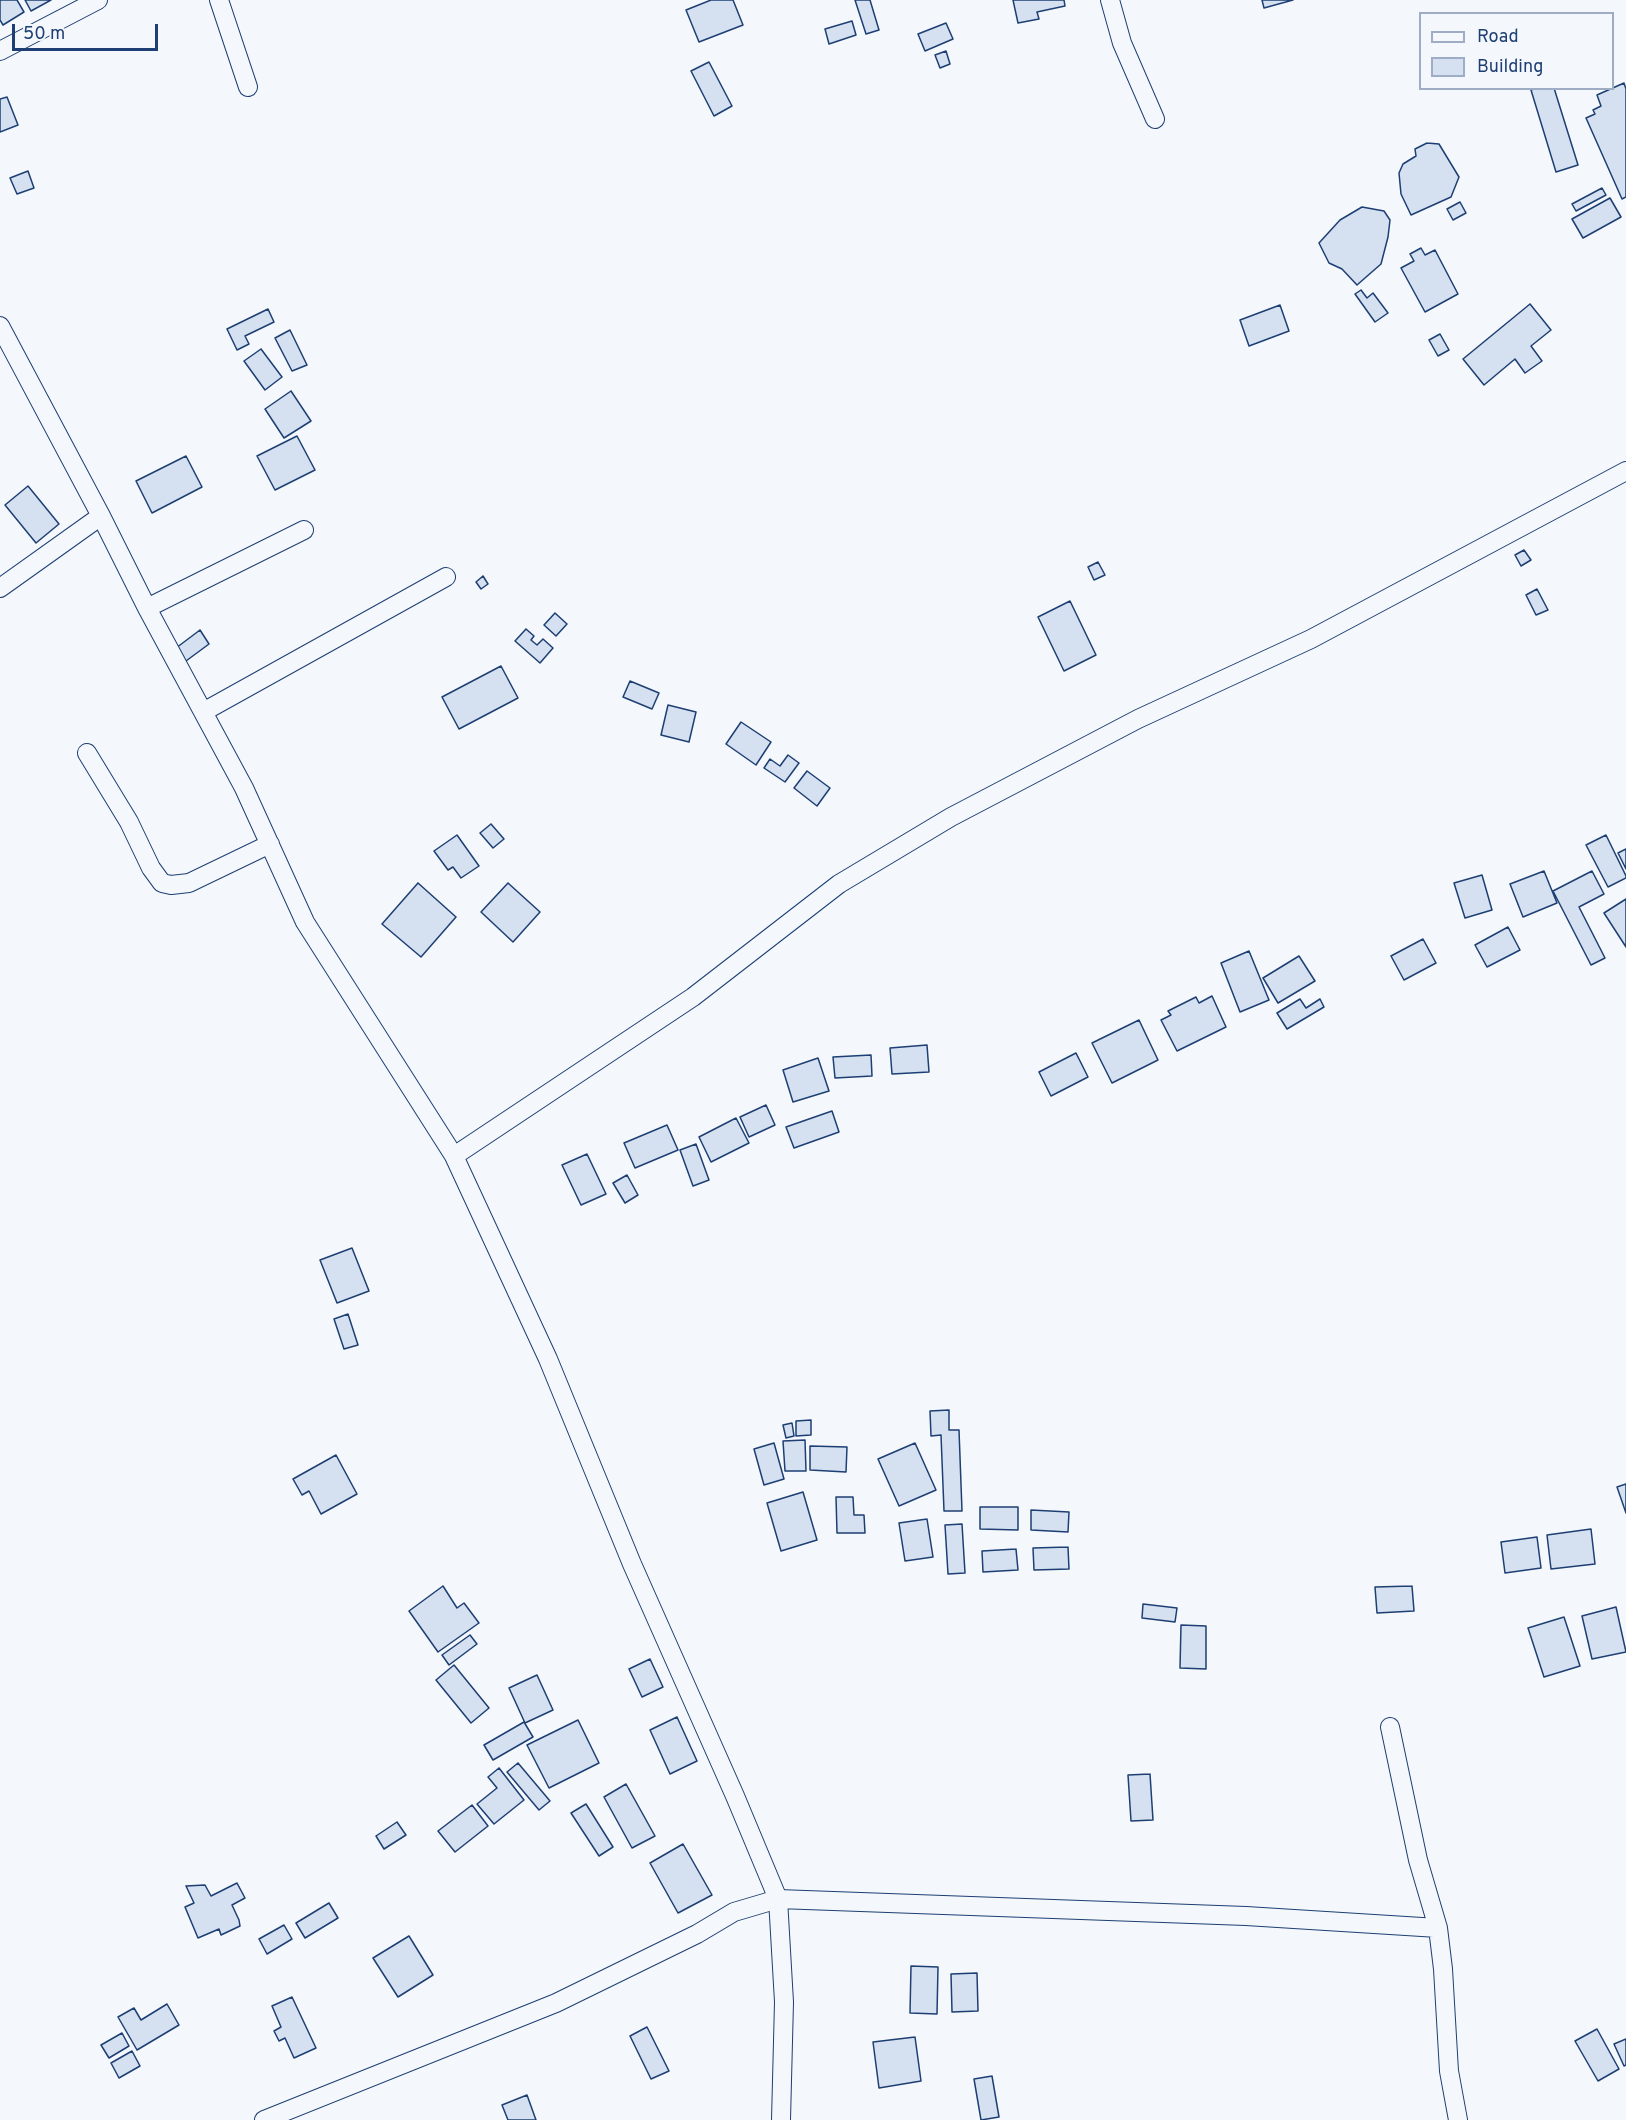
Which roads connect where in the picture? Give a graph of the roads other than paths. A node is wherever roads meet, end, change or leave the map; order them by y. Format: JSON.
{"nodes":[{"id":1,"x":98,"y":0,"type":"edge"},
{"id":2,"x":219,"y":0,"type":"edge"},
{"id":3,"x":1110,"y":0,"type":"edge"},
{"id":4,"x":0,"y":51,"type":"edge"},
{"id":5,"x":248,"y":87,"type":"dead end"},
{"id":6,"x":1155,"y":119,"type":"dead end"},
{"id":7,"x":0,"y":326,"type":"edge"},
{"id":8,"x":1626,"y":471,"type":"edge"},
{"id":9,"x":101,"y":516,"type":"junction"},
{"id":10,"x":304,"y":530,"type":"dead end"},
{"id":11,"x":446,"y":577,"type":"dead end"},
{"id":12,"x":0,"y":588,"type":"edge"},
{"id":13,"x":147,"y":608,"type":"junction"},
{"id":14,"x":203,"y":712,"type":"junction"},
{"id":15,"x":87,"y":753,"type":"dead end"},
{"id":16,"x":270,"y":844,"type":"junction"},
{"id":17,"x":454,"y":1156,"type":"junction"},
{"id":18,"x":1390,"y":1727,"type":"dead end"},
{"id":19,"x":778,"y":1899,"type":"junction"},
{"id":20,"x":1438,"y":1928,"type":"junction"},
{"id":21,"x":264,"y":2120,"type":"edge"},
{"id":22,"x":782,"y":2120,"type":"edge"},
{"id":23,"x":1458,"y":2120,"type":"edge"}],
"edges":[{"from":1,"to":4,"type":"street"},
{"from":2,"to":5,"type":"street"},
{"from":3,"to":6,"type":"street"},
{"from":7,"to":9,"type":"street"},
{"from":8,"to":17,"type":"street"},
{"from":9,"to":12,"type":"street"},
{"from":9,"to":13,"type":"street"},
{"from":10,"to":13,"type":"street"},
{"from":11,"to":14,"type":"street"},
{"from":13,"to":14,"type":"street"},
{"from":14,"to":16,"type":"street"},
{"from":15,"to":16,"type":"street"},
{"from":16,"to":17,"type":"street"},
{"from":17,"to":19,"type":"street"},
{"from":18,"to":20,"type":"street"},
{"from":19,"to":20,"type":"street"},
{"from":19,"to":21,"type":"street"},
{"from":19,"to":22,"type":"street"},
{"from":20,"to":23,"type":"street"}]}
